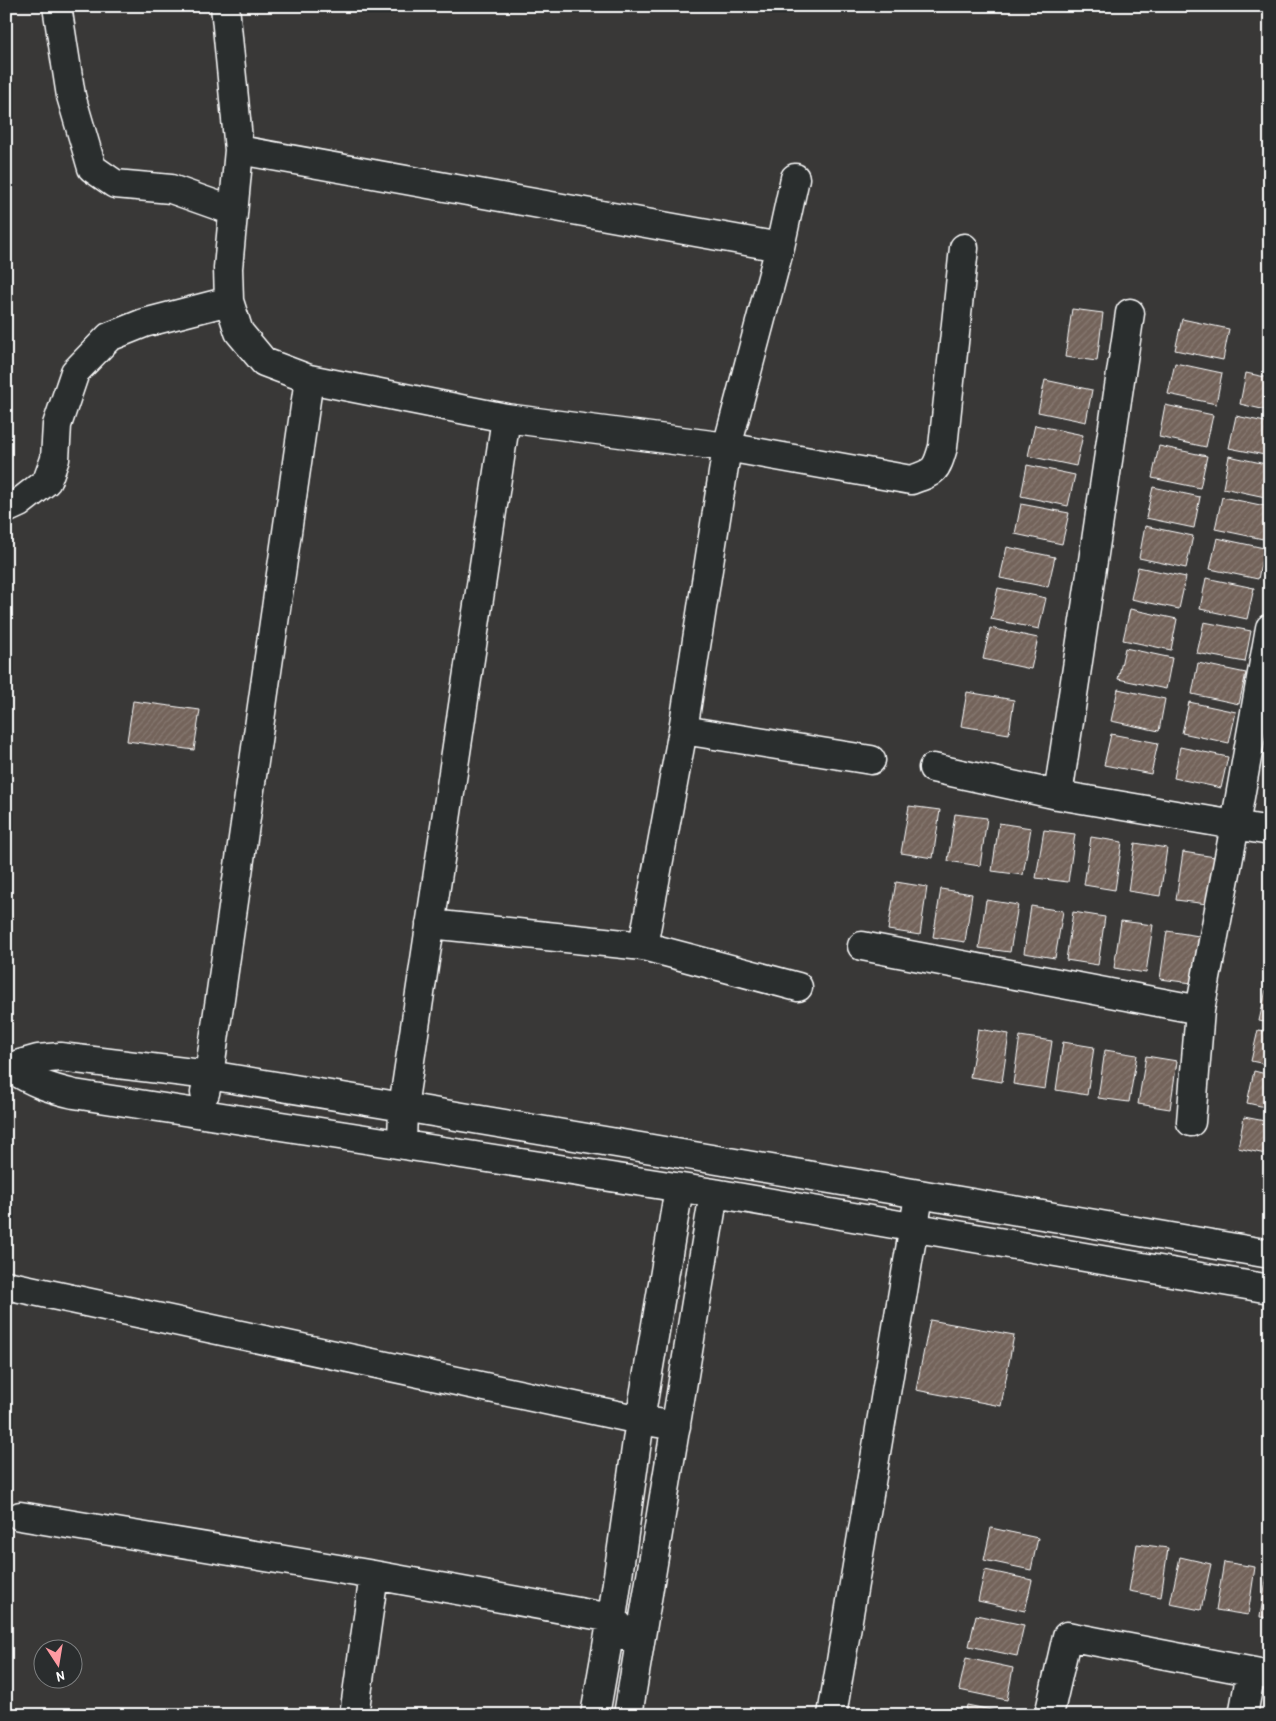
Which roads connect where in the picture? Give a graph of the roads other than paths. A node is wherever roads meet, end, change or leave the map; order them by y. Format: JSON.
{"nodes":[{"id":1,"x":57,"y":6,"type":"edge"},
{"id":2,"x":225,"y":6,"type":"edge"},
{"id":3,"x":239,"y":150,"type":"junction"},
{"id":4,"x":795,"y":178,"type":"dead end"},
{"id":5,"x":233,"y":211,"type":"junction"},
{"id":6,"x":780,"y":247,"type":"junction"},
{"id":7,"x":964,"y":248,"type":"dead end"},
{"id":8,"x":229,"y":301,"type":"junction"},
{"id":9,"x":1130,"y":314,"type":"dead end"},
{"id":10,"x":309,"y":379,"type":"junction"},
{"id":11,"x":506,"y":418,"type":"junction"},
{"id":12,"x":727,"y":447,"type":"junction"},
{"id":13,"x":6,"y":509,"type":"edge"},
{"id":14,"x":1270,"y":628,"type":"edge"},
{"id":15,"x":683,"y":730,"type":"junction"},
{"id":16,"x":871,"y":760,"type":"dead end"},
{"id":17,"x":933,"y":768,"type":"dead end"},
{"id":18,"x":1058,"y":795,"type":"junction"},
{"id":19,"x":1235,"y":825,"type":"junction"},
{"id":20,"x":1270,"y":831,"type":"edge"},
{"id":21,"x":430,"y":924,"type":"junction"},
{"id":22,"x":643,"y":946,"type":"junction"},
{"id":23,"x":862,"y":946,"type":"dead end"},
{"id":24,"x":798,"y":987,"type":"dead end"},
{"id":25,"x":1200,"y":1010,"type":"junction"},
{"id":26,"x":8,"y":1068,"type":"edge"},
{"id":27,"x":209,"y":1076,"type":"junction"},
{"id":28,"x":403,"y":1107,"type":"junction"},
{"id":29,"x":200,"y":1113,"type":"junction"},
{"id":30,"x":1191,"y":1122,"type":"dead end"},
{"id":31,"x":402,"y":1144,"type":"junction"},
{"id":32,"x":699,"y":1157,"type":"junction"},
{"id":33,"x":695,"y":1190,"type":"junction"},
{"id":34,"x":919,"y":1194,"type":"junction"},
{"id":35,"x":914,"y":1227,"type":"junction"},
{"id":36,"x":1270,"y":1254,"type":"edge"},
{"id":37,"x":6,"y":1285,"type":"edge"},
{"id":38,"x":1270,"y":1289,"type":"edge"},
{"id":39,"x":640,"y":1420,"type":"junction"},
{"id":40,"x":676,"y":1426,"type":"junction"},
{"id":41,"x":18,"y":1507,"type":"edge"},
{"id":42,"x":374,"y":1575,"type":"junction"},
{"id":43,"x":612,"y":1618,"type":"junction"},
{"id":44,"x":639,"y":1647,"type":"junction"},
{"id":45,"x":1260,"y":1674,"type":"edge"},
{"id":46,"x":354,"y":1715,"type":"edge"},
{"id":47,"x":595,"y":1715,"type":"edge"},
{"id":48,"x":628,"y":1715,"type":"edge"},
{"id":49,"x":832,"y":1715,"type":"edge"},
{"id":50,"x":1049,"y":1715,"type":"edge"},
{"id":51,"x":1243,"y":1715,"type":"edge"}],
"edges":[{"from":1,"to":5,"type":"street"},
{"from":2,"to":3,"type":"street"},
{"from":3,"to":5,"type":"street"},
{"from":3,"to":6,"type":"street"},
{"from":4,"to":6,"type":"street"},
{"from":5,"to":8,"type":"street"},
{"from":6,"to":12,"type":"street"},
{"from":7,"to":12,"type":"street"},
{"from":8,"to":10,"type":"street"},
{"from":8,"to":13,"type":"street"},
{"from":9,"to":18,"type":"street"},
{"from":10,"to":11,"type":"street"},
{"from":10,"to":27,"type":"street"},
{"from":11,"to":12,"type":"street"},
{"from":11,"to":21,"type":"street"},
{"from":12,"to":15,"type":"street"},
{"from":14,"to":19,"type":"street"},
{"from":15,"to":16,"type":"street"},
{"from":15,"to":22,"type":"street"},
{"from":17,"to":18,"type":"street"},
{"from":18,"to":19,"type":"street"},
{"from":19,"to":20,"type":"street"},
{"from":19,"to":25,"type":"street"},
{"from":21,"to":22,"type":"street"},
{"from":21,"to":28,"type":"street"},
{"from":22,"to":24,"type":"street"},
{"from":23,"to":25,"type":"street"},
{"from":25,"to":30,"type":"street"},
{"from":26,"to":27,"type":"street"},
{"from":26,"to":29,"type":"street"},
{"from":27,"to":28,"type":"street"},
{"from":27,"to":29,"type":"street"},
{"from":28,"to":31,"type":"street"},
{"from":28,"to":32,"type":"street"},
{"from":29,"to":31,"type":"street"},
{"from":31,"to":33,"type":"street"},
{"from":32,"to":33,"type":"street"},
{"from":32,"to":34,"type":"street"},
{"from":33,"to":35,"type":"street"},
{"from":33,"to":39,"type":"street"},
{"from":33,"to":40,"type":"street"},
{"from":34,"to":35,"type":"street"},
{"from":34,"to":36,"type":"street"},
{"from":35,"to":38,"type":"street"},
{"from":35,"to":49,"type":"street"},
{"from":37,"to":39,"type":"street"},
{"from":39,"to":40,"type":"street"},
{"from":39,"to":43,"type":"street"},
{"from":40,"to":44,"type":"street"},
{"from":41,"to":42,"type":"street"},
{"from":42,"to":43,"type":"street"},
{"from":42,"to":46,"type":"street"},
{"from":43,"to":44,"type":"street"},
{"from":43,"to":47,"type":"street"},
{"from":44,"to":48,"type":"street"},
{"from":45,"to":50,"type":"street"},
{"from":45,"to":51,"type":"street"}]}
